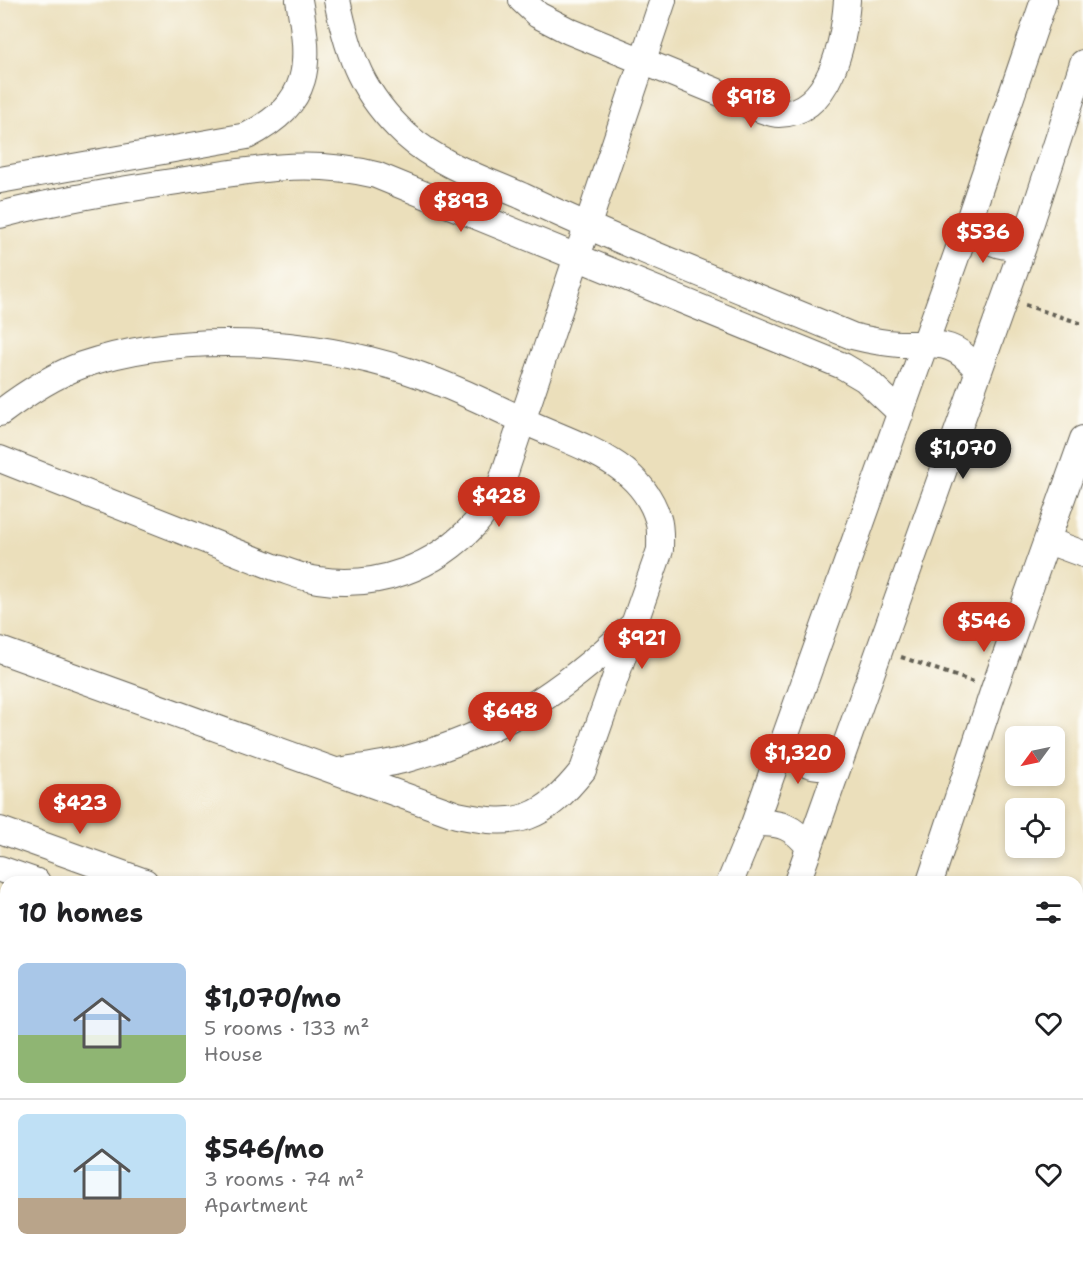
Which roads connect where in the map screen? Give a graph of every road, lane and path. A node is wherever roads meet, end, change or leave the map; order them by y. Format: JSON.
{"nodes":[{"id":1,"x":299,"y":0,"type":"edge"},
{"id":2,"x":337,"y":0,"type":"edge"},
{"id":3,"x":522,"y":0,"type":"edge"},
{"id":4,"x":663,"y":0,"type":"edge"},
{"id":5,"x":847,"y":0,"type":"edge"},
{"id":6,"x":1044,"y":0,"type":"edge"},
{"id":7,"x":347,"y":47,"type":"junction"},
{"id":8,"x":307,"y":55,"type":"junction"},
{"id":9,"x":642,"y":62,"type":"junction"},
{"id":10,"x":1083,"y":63,"type":"edge"},
{"id":11,"x":0,"y":180,"type":"edge"},
{"id":12,"x":0,"y":215,"type":"edge"},
{"id":13,"x":968,"y":223,"type":"junction"},
{"id":14,"x":587,"y":226,"type":"junction"},
{"id":15,"x":1023,"y":247,"type":"junction"},
{"id":16,"x":577,"y":256,"type":"junction"},
{"id":17,"x":1005,"y":298,"type":"junction"},
{"id":18,"x":1083,"y":324,"type":"edge"},
{"id":19,"x":926,"y":342,"type":"junction"},
{"id":20,"x":978,"y":371,"type":"junction"},
{"id":21,"x":0,"y":413,"type":"edge"},
{"id":22,"x":901,"y":413,"type":"junction"},
{"id":23,"x":523,"y":420,"type":"junction"},
{"id":24,"x":1083,"y":439,"type":"edge"},
{"id":25,"x":0,"y":459,"type":"edge"},
{"id":26,"x":1048,"y":541,"type":"junction"},
{"id":27,"x":1083,"y":554,"type":"edge"},
{"id":28,"x":635,"y":623,"type":"junction"},
{"id":29,"x":880,"y":649,"type":"junction"},
{"id":30,"x":0,"y":651,"type":"edge"},
{"id":31,"x":994,"y":689,"type":"junction"},
{"id":32,"x":782,"y":744,"type":"junction"},
{"id":33,"x":837,"y":765,"type":"junction"},
{"id":34,"x":339,"y":771,"type":"junction"},
{"id":35,"x":754,"y":824,"type":"junction"},
{"id":36,"x":0,"y":830,"type":"edge"},
{"id":37,"x":809,"y":847,"type":"junction"},
{"id":38,"x":0,"y":869,"type":"edge"},
{"id":39,"x":20,"y":876,"type":"edge"},
{"id":40,"x":128,"y":876,"type":"edge"},
{"id":41,"x":732,"y":876,"type":"edge"},
{"id":42,"x":798,"y":876,"type":"edge"},
{"id":43,"x":932,"y":876,"type":"edge"}],
"edges":[{"from":1,"to":8,"type":"street"},
{"from":2,"to":7,"type":"street"},
{"from":3,"to":9,"type":"street"},
{"from":4,"to":9,"type":"street"},
{"from":5,"to":9,"type":"street"},
{"from":6,"to":13,"type":"street"},
{"from":7,"to":8,"type":"street"},
{"from":7,"to":14,"type":"street"},
{"from":8,"to":11,"type":"street"},
{"from":9,"to":14,"type":"street"},
{"from":10,"to":15,"type":"street"},
{"from":12,"to":16,"type":"street"},
{"from":13,"to":15,"type":"street"},
{"from":13,"to":19,"type":"street"},
{"from":14,"to":16,"type":"street"},
{"from":14,"to":19,"type":"street"},
{"from":15,"to":17,"type":"street"},
{"from":16,"to":22,"type":"street"},
{"from":16,"to":23,"type":"street"},
{"from":17,"to":18,"type":"path"},
{"from":17,"to":20,"type":"street"},
{"from":19,"to":20,"type":"street"},
{"from":19,"to":22,"type":"street"},
{"from":20,"to":29,"type":"street"},
{"from":21,"to":23,"type":"street"},
{"from":22,"to":32,"type":"street"},
{"from":23,"to":25,"type":"street"},
{"from":23,"to":28,"type":"street"},
{"from":24,"to":26,"type":"street"},
{"from":26,"to":27,"type":"street"},
{"from":26,"to":31,"type":"street"},
{"from":28,"to":34,"type":"street"},
{"from":28,"to":34,"type":"street"},
{"from":29,"to":31,"type":"path"},
{"from":29,"to":33,"type":"street"},
{"from":30,"to":34,"type":"street"},
{"from":31,"to":43,"type":"street"},
{"from":32,"to":33,"type":"street"},
{"from":32,"to":35,"type":"street"},
{"from":33,"to":37,"type":"street"},
{"from":35,"to":37,"type":"street"},
{"from":35,"to":41,"type":"street"},
{"from":36,"to":40,"type":"street"},
{"from":37,"to":42,"type":"street"},
{"from":38,"to":39,"type":"street"}]}
